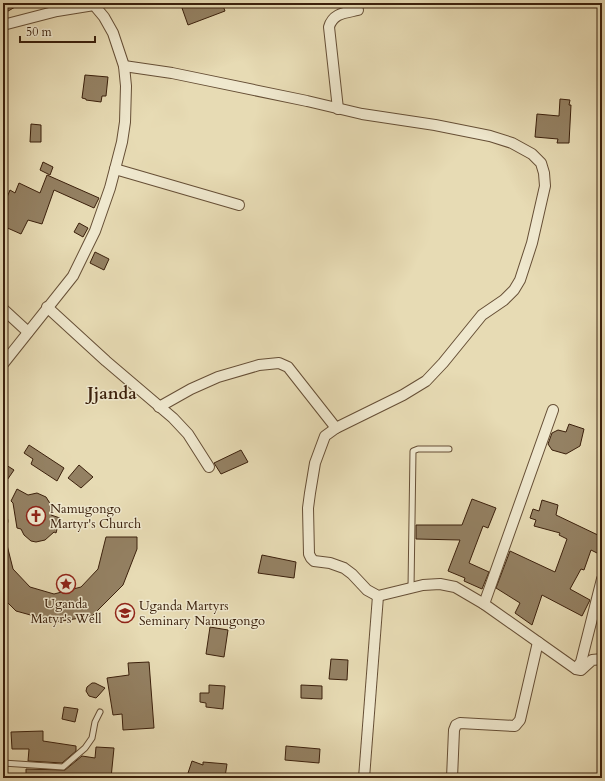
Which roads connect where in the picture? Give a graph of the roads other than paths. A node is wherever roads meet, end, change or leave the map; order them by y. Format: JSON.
{"nodes":[{"id":1,"x":95,"y":4,"type":"edge"},
{"id":2,"x":358,"y":10,"type":"dead end"},
{"id":3,"x":3,"y":25,"type":"edge"},
{"id":4,"x":124,"y":66,"type":"junction"},
{"id":5,"x":338,"y":109,"type":"junction"},
{"id":6,"x":115,"y":169,"type":"junction"},
{"id":7,"x":239,"y":205,"type":"dead end"},
{"id":8,"x":48,"y":307,"type":"junction"},
{"id":9,"x":3,"y":309,"type":"edge"},
{"id":10,"x":28,"y":332,"type":"junction"},
{"id":11,"x":3,"y":364,"type":"edge"},
{"id":12,"x":159,"y":407,"type":"junction"},
{"id":13,"x":553,"y":410,"type":"dead end"},
{"id":14,"x":336,"y":428,"type":"junction"},
{"id":15,"x":449,"y":449,"type":"dead end"},
{"id":16,"x":209,"y":467,"type":"dead end"},
{"id":17,"x":602,"y":579,"type":"edge"},
{"id":18,"x":411,"y":588,"type":"junction"},
{"id":19,"x":378,"y":596,"type":"junction"},
{"id":20,"x":484,"y":604,"type":"junction"},
{"id":21,"x":538,"y":642,"type":"junction"},
{"id":22,"x":602,"y":659,"type":"edge"},
{"id":23,"x":576,"y":669,"type":"junction"},
{"id":24,"x":100,"y":712,"type":"dead end"},
{"id":25,"x":3,"y":763,"type":"edge"},
{"id":26,"x":364,"y":778,"type":"edge"},
{"id":27,"x":452,"y":778,"type":"edge"}],
"edges":[{"from":1,"to":3,"type":"street"},
{"from":1,"to":4,"type":"street"},
{"from":2,"to":5,"type":"street"},
{"from":4,"to":5,"type":"street"},
{"from":4,"to":6,"type":"street"},
{"from":5,"to":14,"type":"street"},
{"from":6,"to":7,"type":"street"},
{"from":6,"to":8,"type":"street"},
{"from":8,"to":10,"type":"street"},
{"from":8,"to":12,"type":"street"},
{"from":9,"to":10,"type":"street"},
{"from":10,"to":11,"type":"street"},
{"from":12,"to":14,"type":"street"},
{"from":12,"to":16,"type":"street"},
{"from":13,"to":20,"type":"street"},
{"from":14,"to":19,"type":"street"},
{"from":15,"to":18,"type":"lane"},
{"from":17,"to":23,"type":"street"},
{"from":18,"to":19,"type":"street"},
{"from":18,"to":20,"type":"street"},
{"from":19,"to":26,"type":"street"},
{"from":20,"to":21,"type":"street"},
{"from":21,"to":23,"type":"street"},
{"from":21,"to":27,"type":"street"},
{"from":22,"to":23,"type":"street"},
{"from":24,"to":25,"type":"lane"}]}
